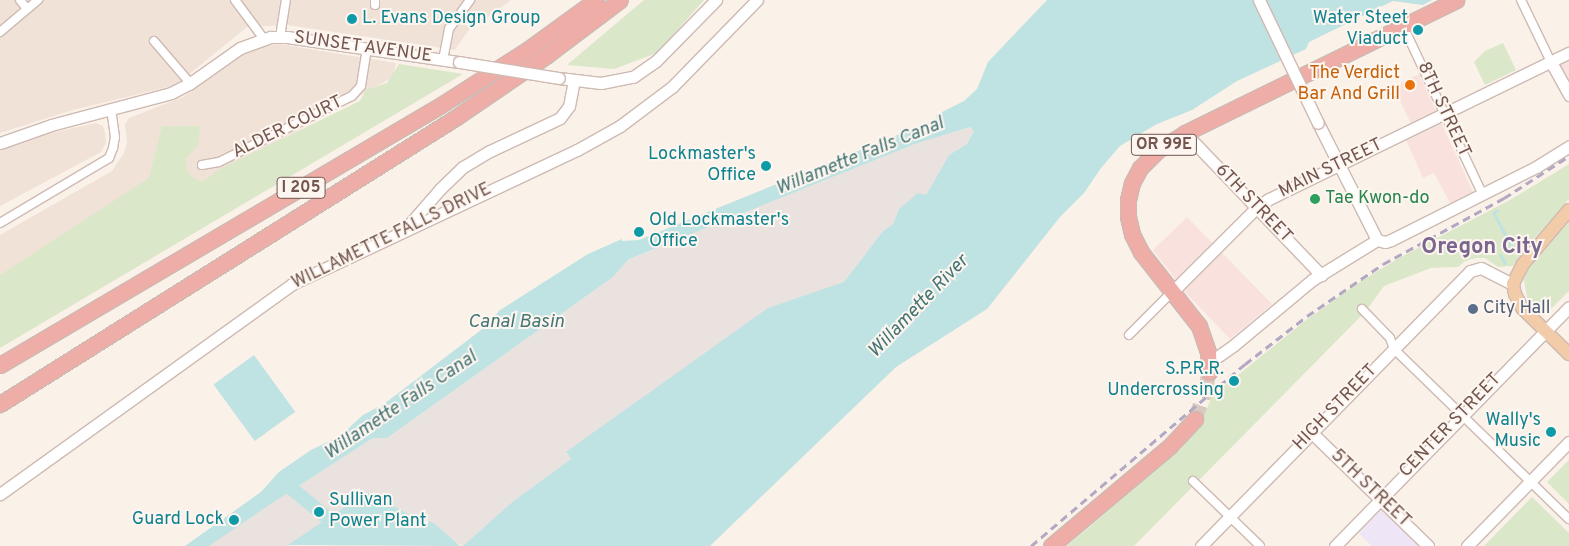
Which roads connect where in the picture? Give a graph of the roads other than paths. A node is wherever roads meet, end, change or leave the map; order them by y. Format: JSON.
{"nodes":[{"id":1,"x":20,"y":0,"type":"edge"},
{"id":2,"x":38,"y":0,"type":"edge"},
{"id":3,"x":235,"y":0,"type":"edge"},
{"id":4,"x":286,"y":0,"type":"edge"},
{"id":5,"x":470,"y":0,"type":"edge"},
{"id":6,"x":596,"y":0,"type":"edge"},
{"id":7,"x":620,"y":0,"type":"edge"},
{"id":8,"x":716,"y":0,"type":"edge"},
{"id":9,"x":757,"y":0,"type":"edge"},
{"id":10,"x":1259,"y":0,"type":"edge"},
{"id":11,"x":1456,"y":0,"type":"edge"},
{"id":12,"x":1521,"y":0,"type":"edge"},
{"id":13,"x":27,"y":9,"type":"junction"},
{"id":14,"x":1403,"y":26,"type":"junction"},
{"id":15,"x":0,"y":32,"type":"edge"},
{"id":16,"x":280,"y":37,"type":"junction"},
{"id":17,"x":264,"y":39,"type":"junction"},
{"id":18,"x":154,"y":41,"type":"dead end"},
{"id":19,"x":367,"y":49,"type":"junction"},
{"id":20,"x":1569,"y":53,"type":"edge"},
{"id":21,"x":443,"y":60,"type":"junction"},
{"id":22,"x":1550,"y":62,"type":"junction"},
{"id":23,"x":574,"y":80,"type":"junction"},
{"id":24,"x":190,"y":83,"type":"junction"},
{"id":25,"x":1569,"y":95,"type":"edge"},
{"id":26,"x":110,"y":110,"type":"junction"},
{"id":27,"x":1445,"y":114,"type":"junction"},
{"id":28,"x":1185,"y":133,"type":"junction"},
{"id":29,"x":0,"y":142,"type":"edge"},
{"id":30,"x":1569,"y":146,"type":"edge"},
{"id":31,"x":202,"y":165,"type":"dead end"},
{"id":32,"x":1339,"y":166,"type":"junction"},
{"id":33,"x":1482,"y":193,"type":"junction"},
{"id":34,"x":1256,"y":208,"type":"junction"},
{"id":35,"x":1569,"y":210,"type":"edge"},
{"id":36,"x":0,"y":223,"type":"edge"},
{"id":37,"x":404,"y":230,"type":"junction"},
{"id":38,"x":1377,"y":240,"type":"junction"},
{"id":39,"x":1321,"y":275,"type":"junction"},
{"id":40,"x":1513,"y":284,"type":"junction"},
{"id":41,"x":1173,"y":291,"type":"junction"},
{"id":42,"x":1569,"y":307,"type":"edge"},
{"id":43,"x":1362,"y":309,"type":"dead end"},
{"id":44,"x":1545,"y":331,"type":"junction"},
{"id":45,"x":1129,"y":334,"type":"dead end"},
{"id":46,"x":1394,"y":349,"type":"junction"},
{"id":47,"x":1569,"y":354,"type":"edge"},
{"id":48,"x":0,"y":365,"type":"edge"},
{"id":49,"x":1210,"y":367,"type":"joint"},
{"id":50,"x":0,"y":404,"type":"edge"},
{"id":51,"x":1462,"y":415,"type":"junction"},
{"id":52,"x":1195,"y":418,"type":"tunnel mouth"},
{"id":53,"x":1312,"y":433,"type":"junction"},
{"id":54,"x":1569,"y":442,"type":"edge"},
{"id":55,"x":1193,"y":482,"type":"dead end"},
{"id":56,"x":1530,"y":482,"type":"junction"},
{"id":57,"x":0,"y":494,"type":"edge"},
{"id":58,"x":1380,"y":500,"type":"junction"},
{"id":59,"x":1229,"y":517,"type":"junction"},
{"id":60,"x":1569,"y":519,"type":"edge"},
{"id":61,"x":1051,"y":546,"type":"edge"},
{"id":62,"x":1201,"y":546,"type":"edge"},
{"id":63,"x":1260,"y":546,"type":"edge"},
{"id":64,"x":1334,"y":546,"type":"edge"},
{"id":65,"x":1428,"y":546,"type":"edge"},
{"id":66,"x":1467,"y":546,"type":"edge"}],
"edges":[{"from":1,"to":13,"type":"street"},
{"from":2,"to":13,"type":"street"},
{"from":3,"to":17,"type":"street"},
{"from":4,"to":16,"type":"street"},
{"from":5,"to":21,"type":"street"},
{"from":6,"to":48,"type":"highway","number":"I 205"},
{"from":7,"to":50,"type":"highway","number":"I 205"},
{"from":8,"to":23,"type":"street","name":"SUNSET AVENUE"},
{"from":9,"to":37,"type":"street","name":"WILLAMETTE FALLS DRIVE"},
{"from":10,"to":32,"type":"street","bridge":true},
{"from":11,"to":14,"type":"highway","number":"OR 99E"},
{"from":12,"to":22,"type":"street"},
{"from":13,"to":15,"type":"street"},
{"from":14,"to":27,"type":"street","name":"8TH STREET"},
{"from":14,"to":28,"type":"highway","number":"OR 99E"},
{"from":16,"to":17,"type":"street","name":"SUNSET AVENUE"},
{"from":16,"to":19,"type":"street","name":"SUNSET AVENUE"},
{"from":17,"to":24,"type":"street","name":"SUNSET AVENUE"},
{"from":18,"to":24,"type":"street"},
{"from":19,"to":21,"type":"street","name":"SUNSET AVENUE"},
{"from":19,"to":31,"type":"street","name":"ALDER COURT"},
{"from":20,"to":22,"type":"street","name":"MAIN STREET"},
{"from":21,"to":23,"type":"street","name":"SUNSET AVENUE","bridge":true},
{"from":22,"to":25,"type":"street"},
{"from":22,"to":27,"type":"street","name":"MAIN STREET"},
{"from":23,"to":37,"type":"street"},
{"from":24,"to":26,"type":"street","name":"SUNSET AVENUE"},
{"from":26,"to":29,"type":"street","name":"SUNSET AVENUE"},
{"from":26,"to":36,"type":"street"},
{"from":27,"to":32,"type":"street","name":"MAIN STREET"},
{"from":27,"to":33,"type":"street","name":"8TH STREET"},
{"from":28,"to":34,"type":"street","name":"6TH STREET"},
{"from":28,"to":41,"type":"highway","number":"OR 99E"},
{"from":30,"to":33,"type":"street"},
{"from":32,"to":34,"type":"street","name":"MAIN STREET"},
{"from":32,"to":38,"type":"street"},
{"from":33,"to":38,"type":"street"},
{"from":34,"to":39,"type":"street","name":"6TH STREET"},
{"from":34,"to":41,"type":"street","name":"MAIN STREET"},
{"from":35,"to":40,"type":"main road"},
{"from":37,"to":57,"type":"street","name":"WILLAMETTE FALLS DRIVE"},
{"from":38,"to":39,"type":"street"},
{"from":39,"to":49,"type":"street"},
{"from":40,"to":44,"type":"main road"},
{"from":40,"to":46,"type":"street","name":"HIGH STREET"},
{"from":41,"to":45,"type":"street","name":"MAIN STREET"},
{"from":41,"to":49,"type":"highway","number":"OR 99E"},
{"from":42,"to":44,"type":"street","name":"CENTER STREET"},
{"from":43,"to":46,"type":"street"},
{"from":44,"to":47,"type":"main road"},
{"from":44,"to":51,"type":"street","name":"CENTER STREET"},
{"from":46,"to":51,"type":"street"},
{"from":46,"to":53,"type":"street","name":"HIGH STREET"},
{"from":51,"to":56,"type":"street"},
{"from":51,"to":58,"type":"street","name":"CENTER STREET"},
{"from":52,"to":61,"type":"highway"},
{"from":53,"to":58,"type":"street","name":"5TH STREET"},
{"from":53,"to":59,"type":"street","name":"HIGH STREET"},
{"from":54,"to":56,"type":"street"},
{"from":55,"to":59,"type":"street"},
{"from":56,"to":60,"type":"street"},
{"from":56,"to":66,"type":"street"},
{"from":58,"to":64,"type":"street","name":"CENTER STREET"},
{"from":58,"to":65,"type":"street","name":"5TH STREET"},
{"from":59,"to":62,"type":"street","name":"HIGH STREET"},
{"from":59,"to":63,"type":"street"}]}
